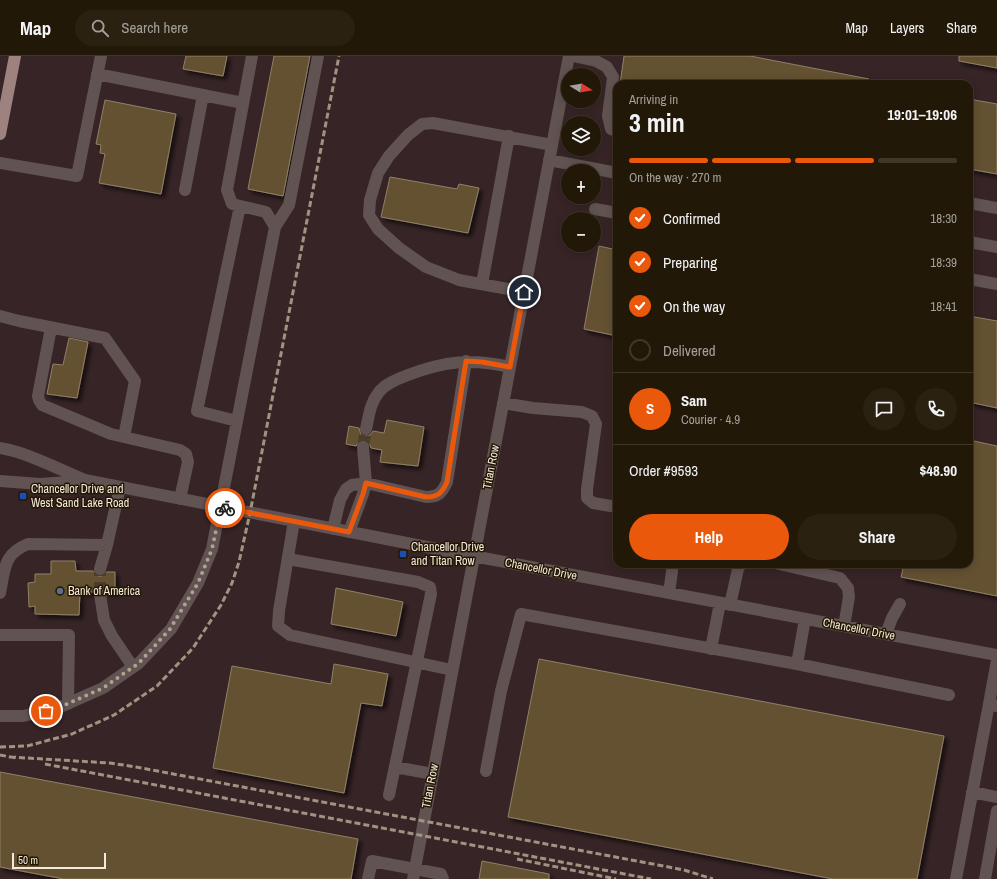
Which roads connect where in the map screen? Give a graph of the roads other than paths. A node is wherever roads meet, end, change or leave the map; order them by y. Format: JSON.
{"nodes":[{"id":1,"x":15,"y":56,"type":"edge"},
{"id":2,"x":101,"y":56,"type":"edge"},
{"id":3,"x":252,"y":56,"type":"edge"},
{"id":4,"x":318,"y":56,"type":"edge"},
{"id":5,"x":569,"y":56,"type":"edge"},
{"id":6,"x":572,"y":56,"type":"edge"},
{"id":7,"x":97,"y":74,"type":"junction"},
{"id":8,"x":203,"y":95,"type":"junction"},
{"id":9,"x":243,"y":103,"type":"junction"},
{"id":10,"x":613,"y":130,"type":"edge"},
{"id":11,"x":0,"y":134,"type":"edge"},
{"id":12,"x":509,"y":136,"type":"junction"},
{"id":13,"x":552,"y":145,"type":"junction"},
{"id":14,"x":549,"y":160,"type":"junction"},
{"id":15,"x":0,"y":162,"type":"edge"},
{"id":16,"x":613,"y":173,"type":"edge"},
{"id":17,"x":185,"y":190,"type":"dead end"},
{"id":18,"x":973,"y":204,"type":"edge"},
{"id":19,"x":240,"y":206,"type":"junction"},
{"id":20,"x":997,"y":208,"type":"edge"},
{"id":21,"x":595,"y":209,"type":"dead end"},
{"id":22,"x":613,"y":212,"type":"edge"},
{"id":23,"x":275,"y":227,"type":"junction"},
{"id":24,"x":973,"y":243,"type":"edge"},
{"id":25,"x":997,"y":247,"type":"edge"},
{"id":26,"x":973,"y":280,"type":"edge"},
{"id":27,"x":482,"y":284,"type":"junction"},
{"id":28,"x":997,"y":284,"type":"edge"},
{"id":29,"x":524,"y":292,"type":"junction"},
{"id":30,"x":0,"y":316,"type":"edge"},
{"id":31,"x":52,"y":328,"type":"junction"},
{"id":32,"x":466,"y":361,"type":"junction"},
{"id":33,"x":510,"y":367,"type":"junction"},
{"id":34,"x":503,"y":403,"type":"junction"},
{"id":35,"x":237,"y":420,"type":"junction"},
{"id":36,"x":366,"y":430,"type":"tunnel mouth"},
{"id":37,"x":124,"y":437,"type":"junction"},
{"id":38,"x":363,"y":447,"type":"tunnel mouth"},
{"id":39,"x":0,"y":448,"type":"edge"},
{"id":40,"x":85,"y":480,"type":"junction"},
{"id":41,"x":0,"y":481,"type":"edge"},
{"id":42,"x":366,"y":483,"type":"junction"},
{"id":43,"x":120,"y":487,"type":"junction"},
{"id":44,"x":180,"y":499,"type":"junction"},
{"id":45,"x":613,"y":506,"type":"edge"},
{"id":46,"x":221,"y":507,"type":"junction"},
{"id":47,"x":294,"y":521,"type":"junction"},
{"id":48,"x":333,"y":529,"type":"junction"},
{"id":49,"x":349,"y":532,"type":"junction"},
{"id":50,"x":107,"y":545,"type":"junction"},
{"id":51,"x":473,"y":556,"type":"junction"},
{"id":52,"x":288,"y":559,"type":"junction"},
{"id":53,"x":672,"y":568,"type":"edge"},
{"id":54,"x":739,"y":568,"type":"edge"},
{"id":55,"x":796,"y":568,"type":"edge"},
{"id":56,"x":100,"y":569,"type":"tunnel mouth"},
{"id":57,"x":0,"y":593,"type":"edge"},
{"id":58,"x":669,"y":593,"type":"junction"},
{"id":59,"x":100,"y":594,"type":"tunnel mouth"},
{"id":60,"x":725,"y":604,"type":"junction"},
{"id":61,"x":900,"y":604,"type":"dead end"},
{"id":62,"x":805,"y":619,"type":"junction"},
{"id":63,"x":844,"y":626,"type":"junction"},
{"id":64,"x":886,"y":634,"type":"junction"},
{"id":65,"x":0,"y":635,"type":"edge"},
{"id":66,"x":711,"y":649,"type":"junction"},
{"id":67,"x":997,"y":655,"type":"edge"},
{"id":68,"x":997,"y":660,"type":"edge"},
{"id":69,"x":417,"y":662,"type":"junction"},
{"id":70,"x":797,"y":664,"type":"junction"},
{"id":71,"x":133,"y":667,"type":"junction"},
{"id":72,"x":452,"y":670,"type":"junction"},
{"id":73,"x":949,"y":695,"type":"dead end"},
{"id":74,"x":68,"y":704,"type":"junction"},
{"id":75,"x":993,"y":705,"type":"edge"},
{"id":76,"x":0,"y":716,"type":"edge"},
{"id":77,"x":395,"y":766,"type":"junction"},
{"id":78,"x":486,"y":771,"type":"dead end"},
{"id":79,"x":432,"y":774,"type":"junction"},
{"id":80,"x":972,"y":792,"type":"junction"},
{"id":81,"x":389,"y":795,"type":"dead end"},
{"id":82,"x":997,"y":797,"type":"edge"},
{"id":83,"x":997,"y":811,"type":"edge"},
{"id":84,"x":414,"y":874,"type":"edge"},
{"id":85,"x":368,"y":879,"type":"edge"},
{"id":86,"x":443,"y":879,"type":"edge"},
{"id":87,"x":956,"y":879,"type":"edge"},
{"id":88,"x":985,"y":879,"type":"edge"}],
"edges":[{"from":1,"to":11,"type":"main road"},
{"from":2,"to":7,"type":"street"},
{"from":3,"to":9,"type":"street"},
{"from":4,"to":23,"type":"street"},
{"from":5,"to":13,"type":"street","name":"Titan Row"},
{"from":6,"to":10,"type":"street"},
{"from":7,"to":8,"type":"street"},
{"from":7,"to":15,"type":"street"},
{"from":8,"to":9,"type":"street"},
{"from":8,"to":17,"type":"street"},
{"from":9,"to":19,"type":"street"},
{"from":12,"to":13,"type":"street"},
{"from":12,"to":27,"type":"street"},
{"from":12,"to":27,"type":"street"},
{"from":13,"to":14,"type":"street","name":"Titan Row"},
{"from":14,"to":16,"type":"street"},
{"from":14,"to":29,"type":"street","name":"Titan Row"},
{"from":18,"to":20,"type":"street"},
{"from":19,"to":23,"type":"street"},
{"from":19,"to":35,"type":"street"},
{"from":21,"to":22,"type":"street"},
{"from":23,"to":35,"type":"street"},
{"from":24,"to":25,"type":"street"},
{"from":26,"to":28,"type":"street"},
{"from":27,"to":29,"type":"street"},
{"from":29,"to":33,"type":"street","name":"Titan Row"},
{"from":30,"to":31,"type":"street"},
{"from":31,"to":37,"type":"street"},
{"from":31,"to":37,"type":"street"},
{"from":32,"to":33,"type":"street"},
{"from":32,"to":36,"type":"street"},
{"from":32,"to":42,"type":"street"},
{"from":33,"to":34,"type":"street","name":"Titan Row"},
{"from":34,"to":45,"type":"street"},
{"from":34,"to":51,"type":"street","name":"Titan Row"},
{"from":35,"to":46,"type":"street"},
{"from":37,"to":44,"type":"street"},
{"from":38,"to":42,"type":"street"},
{"from":39,"to":40,"type":"street","name":"Chancellor Drive"},
{"from":40,"to":41,"type":"street","name":"Chancellor Drive"},
{"from":40,"to":43,"type":"street","name":"Chancellor Drive"},
{"from":42,"to":48,"type":"street"},
{"from":42,"to":49,"type":"street"},
{"from":43,"to":44,"type":"street","name":"Chancellor Drive"},
{"from":43,"to":50,"type":"street"},
{"from":44,"to":46,"type":"street","name":"Chancellor Drive"},
{"from":46,"to":47,"type":"street","name":"Chancellor Drive"},
{"from":46,"to":71,"type":"street"},
{"from":47,"to":48,"type":"street","name":"Chancellor Drive"},
{"from":47,"to":52,"type":"street"},
{"from":48,"to":49,"type":"street","name":"Chancellor Drive"},
{"from":49,"to":51,"type":"street","name":"Chancellor Drive"},
{"from":50,"to":56,"type":"street"},
{"from":50,"to":57,"type":"street"},
{"from":51,"to":58,"type":"street","name":"Chancellor Drive"},
{"from":51,"to":72,"type":"street","name":"Titan Row"},
{"from":52,"to":69,"type":"street"},
{"from":52,"to":69,"type":"street"},
{"from":53,"to":58,"type":"street"},
{"from":54,"to":60,"type":"street"},
{"from":55,"to":63,"type":"street"},
{"from":58,"to":60,"type":"street","name":"Chancellor Drive"},
{"from":59,"to":71,"type":"street"},
{"from":60,"to":62,"type":"street","name":"Chancellor Drive"},
{"from":60,"to":66,"type":"street"},
{"from":61,"to":64,"type":"street"},
{"from":62,"to":63,"type":"street","name":"Chancellor Drive"},
{"from":62,"to":70,"type":"street"},
{"from":63,"to":64,"type":"street","name":"Chancellor Drive"},
{"from":64,"to":67,"type":"street","name":"Chancellor Drive"},
{"from":65,"to":74,"type":"street"},
{"from":66,"to":70,"type":"street"},
{"from":66,"to":78,"type":"street"},
{"from":68,"to":75,"type":"street"},
{"from":69,"to":72,"type":"street"},
{"from":69,"to":77,"type":"street"},
{"from":70,"to":73,"type":"street"},
{"from":71,"to":74,"type":"street"},
{"from":72,"to":79,"type":"street","name":"Titan Row"},
{"from":74,"to":76,"type":"street"},
{"from":75,"to":80,"type":"street"},
{"from":77,"to":79,"type":"street"},
{"from":77,"to":81,"type":"street"},
{"from":79,"to":84,"type":"street","name":"Titan Row"},
{"from":80,"to":82,"type":"street"},
{"from":80,"to":87,"type":"street"},
{"from":83,"to":88,"type":"street"},
{"from":84,"to":85,"type":"street"},
{"from":84,"to":86,"type":"street"}]}
